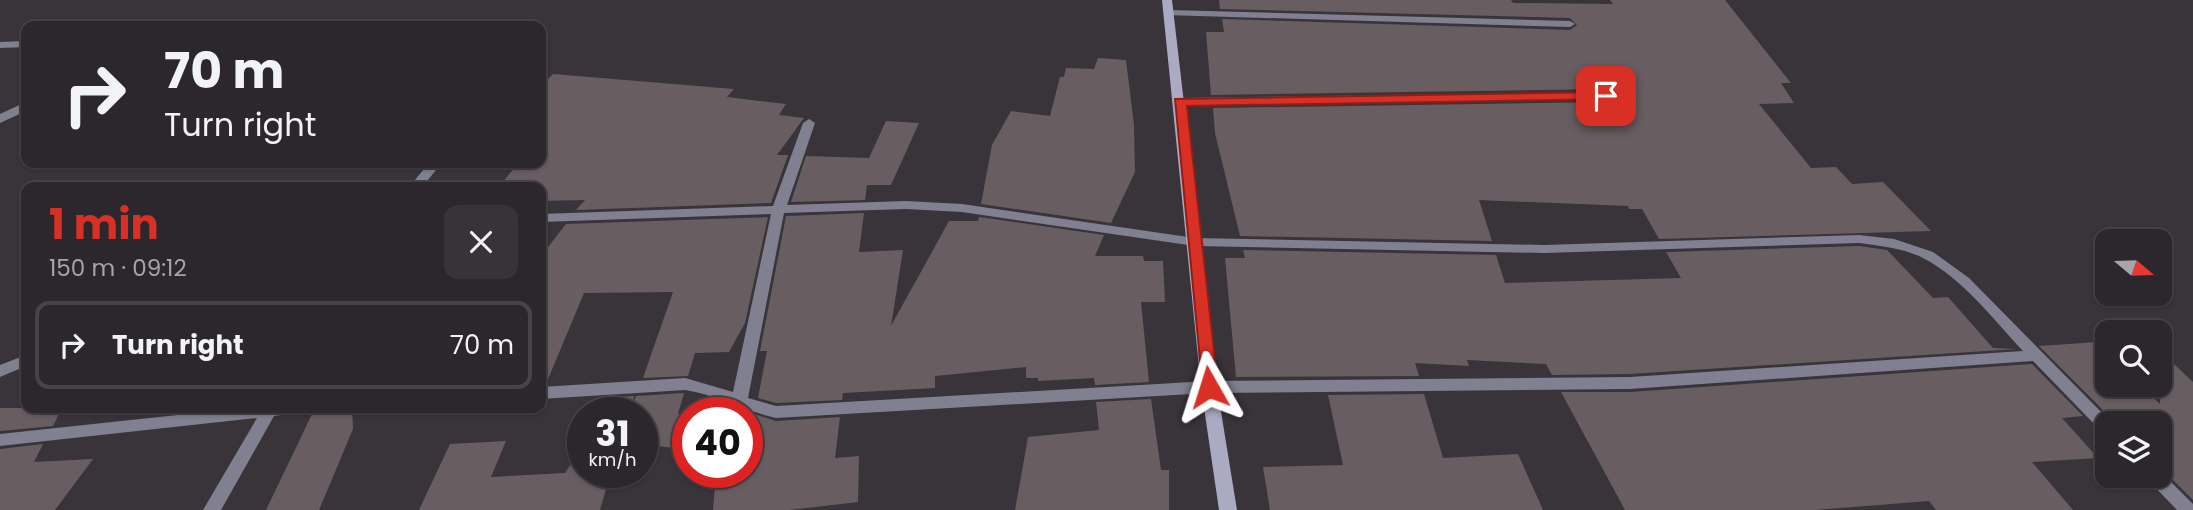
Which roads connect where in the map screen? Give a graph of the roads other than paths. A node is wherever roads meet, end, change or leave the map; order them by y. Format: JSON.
{"nodes":[{"id":1,"x":1168,"y":6,"type":"edge"},
{"id":2,"x":1570,"y":24,"type":"dead end"},
{"id":3,"x":21,"y":44,"type":"edge"},
{"id":4,"x":0,"y":45,"type":"edge"},
{"id":5,"x":1606,"y":96,"type":"dead end"},
{"id":6,"x":1180,"y":102,"type":"junction"},
{"id":7,"x":21,"y":108,"type":"edge"},
{"id":8,"x":0,"y":119,"type":"edge"},
{"id":9,"x":809,"y":123,"type":"dead end"},
{"id":10,"x":432,"y":168,"type":"edge"},
{"id":11,"x":419,"y":182,"type":"edge"},
{"id":12,"x":778,"y":211,"type":"junction"},
{"id":13,"x":546,"y":218,"type":"edge"},
{"id":14,"x":1195,"y":242,"type":"junction"},
{"id":15,"x":2037,"y":355,"type":"junction"},
{"id":16,"x":21,"y":362,"type":"edge"},
{"id":17,"x":0,"y":371,"type":"edge"},
{"id":18,"x":1209,"y":387,"type":"junction"},
{"id":19,"x":546,"y":393,"type":"edge"},
{"id":20,"x":730,"y":397,"type":"edge"},
{"id":21,"x":740,"y":397,"type":"edge"},
{"id":22,"x":763,"y":408,"type":"edge"},
{"id":23,"x":236,"y":413,"type":"edge"},
{"id":24,"x":269,"y":413,"type":"edge"},
{"id":25,"x":2095,"y":415,"type":"edge"},
{"id":26,"x":0,"y":440,"type":"edge"},
{"id":27,"x":2167,"y":488,"type":"edge"},
{"id":28,"x":212,"y":510,"type":"edge"},
{"id":29,"x":1228,"y":510,"type":"edge"},
{"id":30,"x":2188,"y":510,"type":"edge"}],
"edges":[{"from":1,"to":2,"type":"street"},
{"from":1,"to":6,"type":"street"},
{"from":3,"to":4,"type":"street"},
{"from":5,"to":6,"type":"street"},
{"from":6,"to":14,"type":"street"},
{"from":7,"to":8,"type":"street"},
{"from":9,"to":12,"type":"street"},
{"from":10,"to":11,"type":"street"},
{"from":12,"to":13,"type":"street"},
{"from":12,"to":14,"type":"street"},
{"from":12,"to":21,"type":"street"},
{"from":14,"to":15,"type":"street"},
{"from":14,"to":18,"type":"street"},
{"from":15,"to":18,"type":"street"},
{"from":15,"to":25,"type":"street"},
{"from":16,"to":17,"type":"street"},
{"from":18,"to":22,"type":"street"},
{"from":18,"to":29,"type":"street"},
{"from":19,"to":20,"type":"street"},
{"from":23,"to":26,"type":"street"},
{"from":24,"to":28,"type":"street"},
{"from":27,"to":30,"type":"street"}]}
